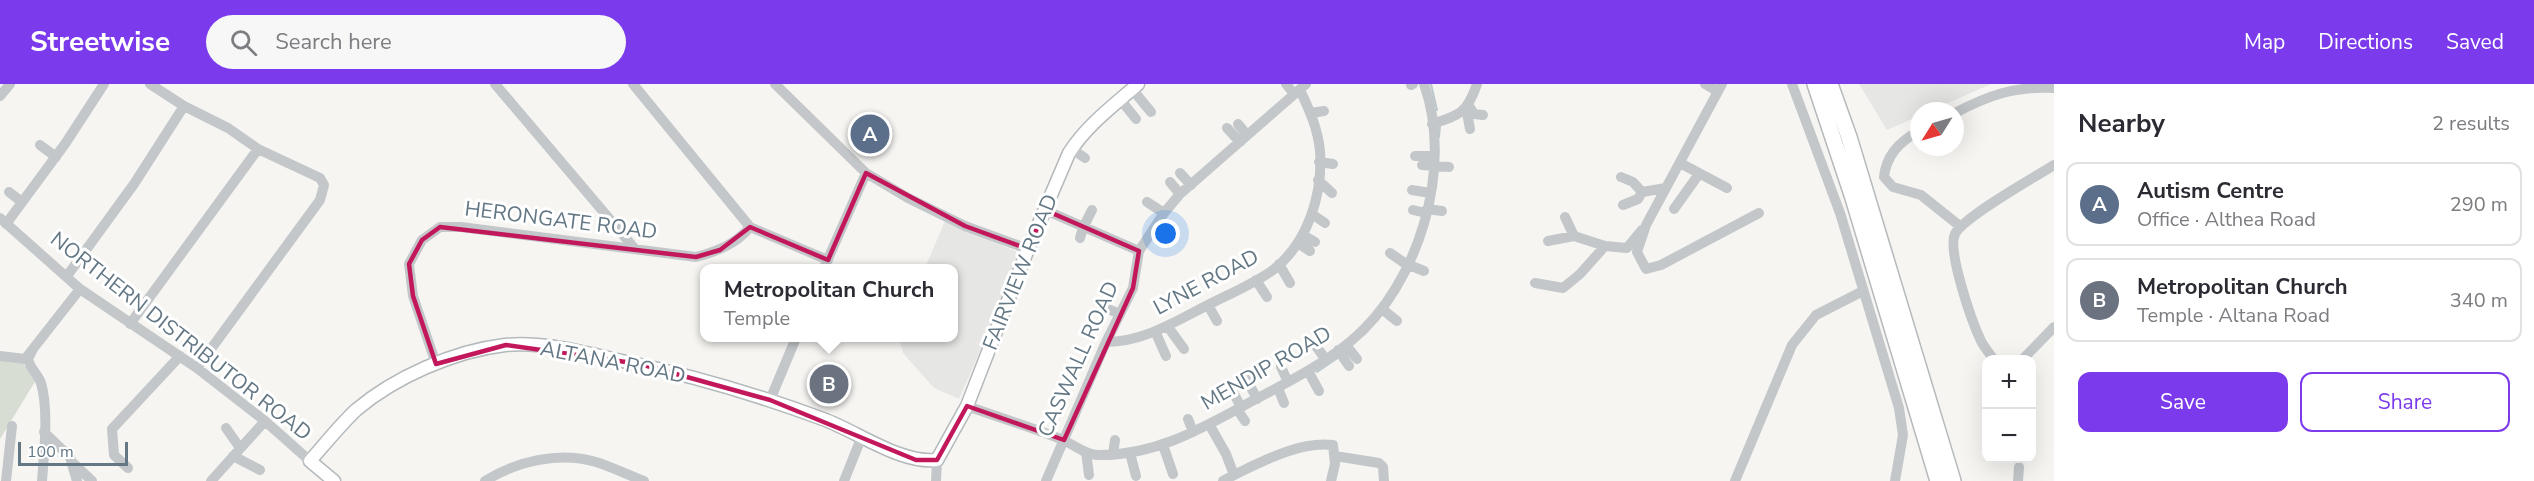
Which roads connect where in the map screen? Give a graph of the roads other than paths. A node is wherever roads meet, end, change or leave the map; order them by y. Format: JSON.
{"nodes":[{"id":1,"x":10,"y":84,"type":"edge"},
{"id":2,"x":104,"y":84,"type":"edge"},
{"id":3,"x":150,"y":84,"type":"edge"},
{"id":4,"x":495,"y":84,"type":"edge"},
{"id":5,"x":633,"y":84,"type":"edge"},
{"id":6,"x":775,"y":84,"type":"edge"},
{"id":7,"x":1286,"y":84,"type":"edge"},
{"id":8,"x":1424,"y":84,"type":"edge"},
{"id":9,"x":1477,"y":84,"type":"edge"},
{"id":10,"x":1705,"y":84,"type":"edge"},
{"id":11,"x":1792,"y":84,"type":"edge"},
{"id":12,"x":1815,"y":84,"type":"edge"},
{"id":13,"x":1830,"y":84,"type":"edge"},
{"id":14,"x":1135,"y":86,"type":"edge"},
{"id":15,"x":1719,"y":87,"type":"edge"},
{"id":16,"x":161,"y":88,"type":"edge"},
{"id":17,"x":1301,"y":88,"type":"edge"},
{"id":18,"x":2054,"y":88,"type":"edge"},
{"id":19,"x":0,"y":96,"type":"edge"},
{"id":20,"x":1120,"y":99,"type":"junction"},
{"id":21,"x":184,"y":106,"type":"junction"},
{"id":22,"x":1468,"y":107,"type":"junction"},
{"id":23,"x":1964,"y":108,"type":"edge"},
{"id":24,"x":1324,"y":111,"type":"dead end"},
{"id":25,"x":1151,"y":112,"type":"dead end"},
{"id":26,"x":1311,"y":113,"type":"junction"},
{"id":27,"x":1483,"y":115,"type":"dead end"},
{"id":28,"x":1136,"y":119,"type":"dead end"},
{"id":29,"x":1238,"y":124,"type":"dead end"},
{"id":30,"x":1432,"y":124,"type":"junction"},
{"id":31,"x":1227,"y":128,"type":"dead end"},
{"id":32,"x":1470,"y":129,"type":"dead end"},
{"id":33,"x":1244,"y":138,"type":"junction"},
{"id":34,"x":1910,"y":138,"type":"edge"},
{"id":35,"x":1331,"y":144,"type":"dead end"},
{"id":36,"x":40,"y":145,"type":"dead end"},
{"id":37,"x":1319,"y":147,"type":"junction"},
{"id":38,"x":258,"y":149,"type":"junction"},
{"id":39,"x":1072,"y":149,"type":"junction"},
{"id":40,"x":56,"y":157,"type":"junction"},
{"id":41,"x":1085,"y":158,"type":"dead end"},
{"id":42,"x":1426,"y":161,"type":"junction"},
{"id":43,"x":1319,"y":162,"type":"junction"},
{"id":44,"x":1680,"y":163,"type":"junction"},
{"id":45,"x":1333,"y":164,"type":"dead end"},
{"id":46,"x":2054,"y":165,"type":"edge"},
{"id":47,"x":1449,"y":167,"type":"dead end"},
{"id":48,"x":866,"y":173,"type":"junction"},
{"id":49,"x":1180,"y":173,"type":"dead end"},
{"id":50,"x":1700,"y":174,"type":"junction"},
{"id":51,"x":1621,"y":177,"type":"dead end"},
{"id":52,"x":1317,"y":180,"type":"junction"},
{"id":53,"x":1170,"y":182,"type":"dead end"},
{"id":54,"x":1191,"y":185,"type":"junction"},
{"id":55,"x":1666,"y":188,"type":"junction"},
{"id":56,"x":1727,"y":189,"type":"dead end"},
{"id":57,"x":1412,"y":190,"type":"dead end"},
{"id":58,"x":9,"y":192,"type":"dead end"},
{"id":59,"x":1642,"y":192,"type":"junction"},
{"id":60,"x":1332,"y":193,"type":"dead end"},
{"id":61,"x":1430,"y":193,"type":"junction"},
{"id":62,"x":1180,"y":194,"type":"junction"},
{"id":63,"x":22,"y":202,"type":"junction"},
{"id":64,"x":1147,"y":202,"type":"dead end"},
{"id":65,"x":1623,"y":205,"type":"dead end"},
{"id":66,"x":1674,"y":209,"type":"dead end"},
{"id":67,"x":1045,"y":210,"type":"junction"},
{"id":68,"x":1092,"y":210,"type":"dead end"},
{"id":69,"x":1413,"y":210,"type":"dead end"},
{"id":70,"x":1426,"y":211,"type":"junction"},
{"id":71,"x":1442,"y":211,"type":"dead end"},
{"id":72,"x":1164,"y":213,"type":"junction"},
{"id":73,"x":1759,"y":213,"type":"dead end"},
{"id":74,"x":1312,"y":214,"type":"junction"},
{"id":75,"x":1565,"y":217,"type":"dead end"},
{"id":76,"x":3,"y":221,"type":"edge"},
{"id":77,"x":1325,"y":223,"type":"dead end"},
{"id":78,"x":1646,"y":225,"type":"junction"},
{"id":79,"x":750,"y":227,"type":"junction"},
{"id":80,"x":1961,"y":227,"type":"junction"},
{"id":81,"x":1082,"y":233,"type":"junction"},
{"id":82,"x":1574,"y":236,"type":"junction"},
{"id":83,"x":1300,"y":239,"type":"junction"},
{"id":84,"x":1548,"y":242,"type":"dead end"},
{"id":85,"x":1312,"y":246,"type":"dead end"},
{"id":86,"x":1605,"y":246,"type":"junction"},
{"id":87,"x":635,"y":249,"type":"junction"},
{"id":88,"x":1028,"y":249,"type":"junction"},
{"id":89,"x":1139,"y":251,"type":"junction"},
{"id":90,"x":1390,"y":253,"type":"dead end"},
{"id":91,"x":826,"y":264,"type":"edge"},
{"id":92,"x":1279,"y":264,"type":"junction"},
{"id":93,"x":1412,"y":271,"type":"junction"},
{"id":94,"x":67,"y":276,"type":"junction"},
{"id":95,"x":1256,"y":280,"type":"junction"},
{"id":96,"x":1290,"y":283,"type":"dead end"},
{"id":97,"x":1535,"y":283,"type":"dead end"},
{"id":98,"x":80,"y":289,"type":"junction"},
{"id":99,"x":1863,"y":291,"type":"junction"},
{"id":100,"x":1267,"y":297,"type":"dead end"},
{"id":101,"x":1208,"y":305,"type":"junction"},
{"id":102,"x":1101,"y":306,"type":"dead end"},
{"id":103,"x":1382,"y":309,"type":"junction"},
{"id":104,"x":1120,"y":314,"type":"junction"},
{"id":105,"x":1216,"y":321,"type":"dead end"},
{"id":106,"x":1397,"y":321,"type":"dead end"},
{"id":107,"x":130,"y":324,"type":"junction"},
{"id":108,"x":1168,"y":327,"type":"junction"},
{"id":109,"x":2054,"y":327,"type":"edge"},
{"id":110,"x":1155,"y":331,"type":"junction"},
{"id":111,"x":794,"y":342,"type":"edge"},
{"id":112,"x":1106,"y":342,"type":"junction"},
{"id":113,"x":1316,"y":346,"type":"dead end"},
{"id":114,"x":1342,"y":348,"type":"junction"},
{"id":115,"x":33,"y":349,"type":"junction"},
{"id":116,"x":1184,"y":349,"type":"dead end"},
{"id":117,"x":1991,"y":355,"type":"edge"},
{"id":118,"x":2027,"y":355,"type":"edge"},
{"id":119,"x":0,"y":356,"type":"edge"},
{"id":120,"x":180,"y":356,"type":"junction"},
{"id":121,"x":1166,"y":356,"type":"dead end"},
{"id":122,"x":1326,"y":360,"type":"junction"},
{"id":123,"x":1353,"y":363,"type":"dead end"},
{"id":124,"x":436,"y":364,"type":"junction"},
{"id":125,"x":1281,"y":367,"type":"dead end"},
{"id":126,"x":197,"y":368,"type":"junction"},
{"id":127,"x":1308,"y":371,"type":"junction"},
{"id":128,"x":1244,"y":374,"type":"dead end"},
{"id":129,"x":1288,"y":382,"type":"junction"},
{"id":130,"x":1278,"y":388,"type":"junction"},
{"id":131,"x":1232,"y":390,"type":"dead end"},
{"id":132,"x":1319,"y":391,"type":"dead end"},
{"id":133,"x":1257,"y":399,"type":"junction"},
{"id":134,"x":770,"y":400,"type":"junction"},
{"id":135,"x":1284,"y":403,"type":"dead end"},
{"id":136,"x":967,"y":406,"type":"junction"},
{"id":137,"x":1239,"y":408,"type":"junction"},
{"id":138,"x":1188,"y":419,"type":"dead end"},
{"id":139,"x":265,"y":421,"type":"junction"},
{"id":140,"x":1245,"y":422,"type":"dead end"},
{"id":141,"x":1209,"y":424,"type":"junction"},
{"id":142,"x":12,"y":426,"type":"dead end"},
{"id":143,"x":226,"y":428,"type":"dead end"},
{"id":144,"x":44,"y":432,"type":"junction"},
{"id":145,"x":1193,"y":432,"type":"junction"},
{"id":146,"x":862,"y":436,"type":"junction"},
{"id":147,"x":1064,"y":440,"type":"junction"},
{"id":148,"x":1115,"y":440,"type":"dead end"},
{"id":149,"x":1163,"y":445,"type":"junction"},
{"id":150,"x":237,"y":452,"type":"junction"},
{"id":151,"x":1086,"y":452,"type":"junction"},
{"id":152,"x":1130,"y":453,"type":"junction"},
{"id":153,"x":1113,"y":454,"type":"junction"},
{"id":154,"x":1335,"y":456,"type":"junction"},
{"id":155,"x":937,"y":460,"type":"junction"},
{"id":156,"x":310,"y":461,"type":"junction"},
{"id":157,"x":73,"y":462,"type":"junction"},
{"id":158,"x":2019,"y":467,"type":"dead end"},
{"id":159,"x":128,"y":468,"type":"dead end"},
{"id":160,"x":260,"y":470,"type":"dead end"},
{"id":161,"x":1173,"y":474,"type":"dead end"},
{"id":162,"x":1089,"y":475,"type":"dead end"},
{"id":163,"x":1136,"y":476,"type":"dead end"},
{"id":164,"x":1234,"y":476,"type":"junction"},
{"id":165,"x":7,"y":480,"type":"edge"},
{"id":166,"x":42,"y":481,"type":"edge"},
{"id":167,"x":77,"y":481,"type":"edge"},
{"id":168,"x":92,"y":481,"type":"edge"},
{"id":169,"x":211,"y":481,"type":"edge"},
{"id":170,"x":334,"y":481,"type":"edge"},
{"id":171,"x":485,"y":481,"type":"edge"},
{"id":172,"x":644,"y":481,"type":"edge"},
{"id":173,"x":844,"y":481,"type":"edge"},
{"id":174,"x":936,"y":481,"type":"edge"},
{"id":175,"x":1046,"y":481,"type":"edge"},
{"id":176,"x":1223,"y":481,"type":"edge"},
{"id":177,"x":1331,"y":481,"type":"edge"},
{"id":178,"x":1384,"y":481,"type":"edge"},
{"id":179,"x":1735,"y":481,"type":"edge"},
{"id":180,"x":1895,"y":481,"type":"edge"},
{"id":181,"x":1938,"y":481,"type":"edge"},
{"id":182,"x":1953,"y":481,"type":"edge"},
{"id":183,"x":2018,"y":481,"type":"edge"}],
"edges":[{"from":1,"to":19,"type":"street"},
{"from":2,"to":40,"type":"street"},
{"from":3,"to":16,"type":"street"},
{"from":4,"to":87,"type":"street"},
{"from":5,"to":79,"type":"street"},
{"from":6,"to":48,"type":"street"},
{"from":7,"to":17,"type":"street","name":"LYNE ROAD"},
{"from":8,"to":30,"type":"street","name":"MENDIP ROAD"},
{"from":9,"to":22,"type":"street"},
{"from":10,"to":15,"type":"street"},
{"from":11,"to":99,"type":"street"},
{"from":12,"to":181,"type":"highway"},
{"from":13,"to":182,"type":"highway"},
{"from":14,"to":20,"type":"main road","name":"FAIRVIEW ROAD"},
{"from":14,"to":25,"type":"street"},
{"from":15,"to":44,"type":"street"},
{"from":16,"to":21,"type":"street"},
{"from":17,"to":26,"type":"street","name":"LYNE ROAD"},
{"from":17,"to":33,"type":"street"},
{"from":18,"to":23,"type":"street"},
{"from":20,"to":28,"type":"street"},
{"from":20,"to":39,"type":"main road","name":"FAIRVIEW ROAD"},
{"from":21,"to":38,"type":"street"},
{"from":21,"to":94,"type":"street"},
{"from":22,"to":27,"type":"street"},
{"from":22,"to":30,"type":"street"},
{"from":22,"to":32,"type":"street"},
{"from":24,"to":26,"type":"street"},
{"from":26,"to":37,"type":"street","name":"LYNE ROAD"},
{"from":29,"to":33,"type":"street"},
{"from":30,"to":42,"type":"street","name":"MENDIP ROAD"},
{"from":31,"to":33,"type":"street"},
{"from":33,"to":54,"type":"street"},
{"from":34,"to":80,"type":"street"},
{"from":35,"to":37,"type":"street"},
{"from":36,"to":40,"type":"street"},
{"from":37,"to":43,"type":"street","name":"LYNE ROAD"},
{"from":38,"to":107,"type":"street"},
{"from":38,"to":126,"type":"street"},
{"from":39,"to":41,"type":"street"},
{"from":39,"to":67,"type":"main road","name":"FAIRVIEW ROAD"},
{"from":40,"to":63,"type":"street"},
{"from":42,"to":47,"type":"street"},
{"from":42,"to":61,"type":"street","name":"MENDIP ROAD"},
{"from":43,"to":45,"type":"street"},
{"from":43,"to":52,"type":"street","name":"LYNE ROAD"},
{"from":44,"to":50,"type":"street"},
{"from":44,"to":55,"type":"street"},
{"from":46,"to":80,"type":"street"},
{"from":48,"to":88,"type":"street"},
{"from":48,"to":91,"type":"street"},
{"from":49,"to":54,"type":"street"},
{"from":50,"to":56,"type":"street"},
{"from":50,"to":66,"type":"street"},
{"from":51,"to":59,"type":"street"},
{"from":52,"to":60,"type":"street"},
{"from":52,"to":74,"type":"street","name":"LYNE ROAD"},
{"from":53,"to":62,"type":"street"},
{"from":54,"to":62,"type":"street"},
{"from":55,"to":59,"type":"street"},
{"from":55,"to":78,"type":"street"},
{"from":57,"to":61,"type":"street"},
{"from":58,"to":63,"type":"street"},
{"from":59,"to":65,"type":"street"},
{"from":61,"to":70,"type":"street","name":"MENDIP ROAD"},
{"from":62,"to":72,"type":"street"},
{"from":63,"to":76,"type":"street"},
{"from":64,"to":72,"type":"street"},
{"from":67,"to":81,"type":"street"},
{"from":67,"to":88,"type":"main road","name":"FAIRVIEW ROAD"},
{"from":68,"to":81,"type":"street"},
{"from":69,"to":70,"type":"street"},
{"from":70,"to":71,"type":"street"},
{"from":70,"to":93,"type":"street","name":"MENDIP ROAD"},
{"from":72,"to":89,"type":"street"},
{"from":73,"to":78,"type":"street"},
{"from":74,"to":77,"type":"street"},
{"from":74,"to":83,"type":"street","name":"LYNE ROAD"},
{"from":75,"to":82,"type":"street"},
{"from":76,"to":94,"type":"street","name":"NORTHERN DISTRIBUTOR ROAD"},
{"from":78,"to":86,"type":"street"},
{"from":79,"to":87,"type":"street","name":"HERONGATE ROAD"},
{"from":79,"to":91,"type":"street"},
{"from":80,"to":117,"type":"street"},
{"from":81,"to":89,"type":"street"},
{"from":82,"to":84,"type":"street"},
{"from":82,"to":86,"type":"street"},
{"from":83,"to":85,"type":"street"},
{"from":83,"to":92,"type":"street","name":"LYNE ROAD"},
{"from":86,"to":97,"type":"street"},
{"from":87,"to":124,"type":"street","name":"HERONGATE ROAD"},
{"from":88,"to":136,"type":"main road","name":"FAIRVIEW ROAD"},
{"from":89,"to":104,"type":"street","name":"CASWALL ROAD"},
{"from":90,"to":93,"type":"street"},
{"from":92,"to":95,"type":"street","name":"LYNE ROAD"},
{"from":92,"to":96,"type":"street"},
{"from":93,"to":103,"type":"street","name":"MENDIP ROAD"},
{"from":94,"to":98,"type":"street","name":"NORTHERN DISTRIBUTOR ROAD"},
{"from":95,"to":100,"type":"street"},
{"from":95,"to":101,"type":"street","name":"LYNE ROAD"},
{"from":98,"to":107,"type":"street","name":"NORTHERN DISTRIBUTOR ROAD"},
{"from":98,"to":115,"type":"street"},
{"from":99,"to":179,"type":"street"},
{"from":99,"to":180,"type":"street"},
{"from":101,"to":105,"type":"street"},
{"from":101,"to":108,"type":"street","name":"LYNE ROAD"},
{"from":102,"to":104,"type":"street"},
{"from":103,"to":106,"type":"street"},
{"from":103,"to":114,"type":"street","name":"MENDIP ROAD"},
{"from":104,"to":112,"type":"street","name":"CASWALL ROAD"},
{"from":107,"to":120,"type":"street","name":"NORTHERN DISTRIBUTOR ROAD"},
{"from":108,"to":110,"type":"street","name":"LYNE ROAD"},
{"from":108,"to":116,"type":"street"},
{"from":109,"to":118,"type":"street"},
{"from":110,"to":112,"type":"street","name":"LYNE ROAD"},
{"from":110,"to":121,"type":"street"},
{"from":111,"to":134,"type":"street"},
{"from":112,"to":147,"type":"street","name":"CASWALL ROAD"},
{"from":113,"to":122,"type":"street"},
{"from":114,"to":122,"type":"street","name":"MENDIP ROAD"},
{"from":114,"to":123,"type":"street"},
{"from":115,"to":119,"type":"street"},
{"from":115,"to":144,"type":"street"},
{"from":120,"to":126,"type":"street","name":"NORTHERN DISTRIBUTOR ROAD"},
{"from":120,"to":159,"type":"street"},
{"from":122,"to":127,"type":"street","name":"MENDIP ROAD"},
{"from":124,"to":134,"type":"main road","name":"ALTANA ROAD"},
{"from":124,"to":156,"type":"main road","name":"ALTANA ROAD"},
{"from":125,"to":129,"type":"street"},
{"from":126,"to":139,"type":"street","name":"NORTHERN DISTRIBUTOR ROAD"},
{"from":127,"to":129,"type":"street","name":"MENDIP ROAD"},
{"from":127,"to":132,"type":"street"},
{"from":128,"to":133,"type":"street"},
{"from":129,"to":130,"type":"street","name":"MENDIP ROAD"},
{"from":130,"to":133,"type":"street","name":"MENDIP ROAD"},
{"from":130,"to":135,"type":"street"},
{"from":131,"to":137,"type":"street"},
{"from":133,"to":137,"type":"street","name":"MENDIP ROAD"},
{"from":134,"to":146,"type":"main road","name":"ALTANA ROAD"},
{"from":136,"to":147,"type":"street","name":"MENDIP ROAD"},
{"from":136,"to":155,"type":"main road","name":"FAIRVIEW ROAD"},
{"from":137,"to":140,"type":"street"},
{"from":137,"to":141,"type":"street","name":"MENDIP ROAD"},
{"from":138,"to":145,"type":"street"},
{"from":139,"to":150,"type":"street"},
{"from":139,"to":156,"type":"street","name":"NORTHERN DISTRIBUTOR ROAD"},
{"from":141,"to":145,"type":"street","name":"MENDIP ROAD"},
{"from":141,"to":164,"type":"street"},
{"from":142,"to":165,"type":"street"},
{"from":143,"to":150,"type":"street"},
{"from":144,"to":157,"type":"street"},
{"from":144,"to":166,"type":"street"},
{"from":145,"to":149,"type":"street","name":"MENDIP ROAD"},
{"from":146,"to":155,"type":"main road","name":"ALTANA ROAD"},
{"from":146,"to":173,"type":"street"},
{"from":147,"to":151,"type":"street","name":"MENDIP ROAD"},
{"from":147,"to":175,"type":"street","name":"CASWALL ROAD"},
{"from":148,"to":153,"type":"street"},
{"from":149,"to":152,"type":"street","name":"MENDIP ROAD"},
{"from":149,"to":161,"type":"street"},
{"from":150,"to":160,"type":"street"},
{"from":150,"to":169,"type":"street"},
{"from":151,"to":153,"type":"street","name":"MENDIP ROAD"},
{"from":151,"to":162,"type":"street"},
{"from":152,"to":153,"type":"street","name":"MENDIP ROAD"},
{"from":152,"to":163,"type":"street"},
{"from":154,"to":164,"type":"street"},
{"from":154,"to":177,"type":"street"},
{"from":154,"to":178,"type":"street"},
{"from":155,"to":174,"type":"street","name":"FAIRVIEW ROAD"},
{"from":156,"to":170,"type":"main road"},
{"from":157,"to":167,"type":"street"},
{"from":157,"to":168,"type":"street"},
{"from":158,"to":183,"type":"street"},
{"from":164,"to":176,"type":"street"},
{"from":171,"to":172,"type":"street"}]}
